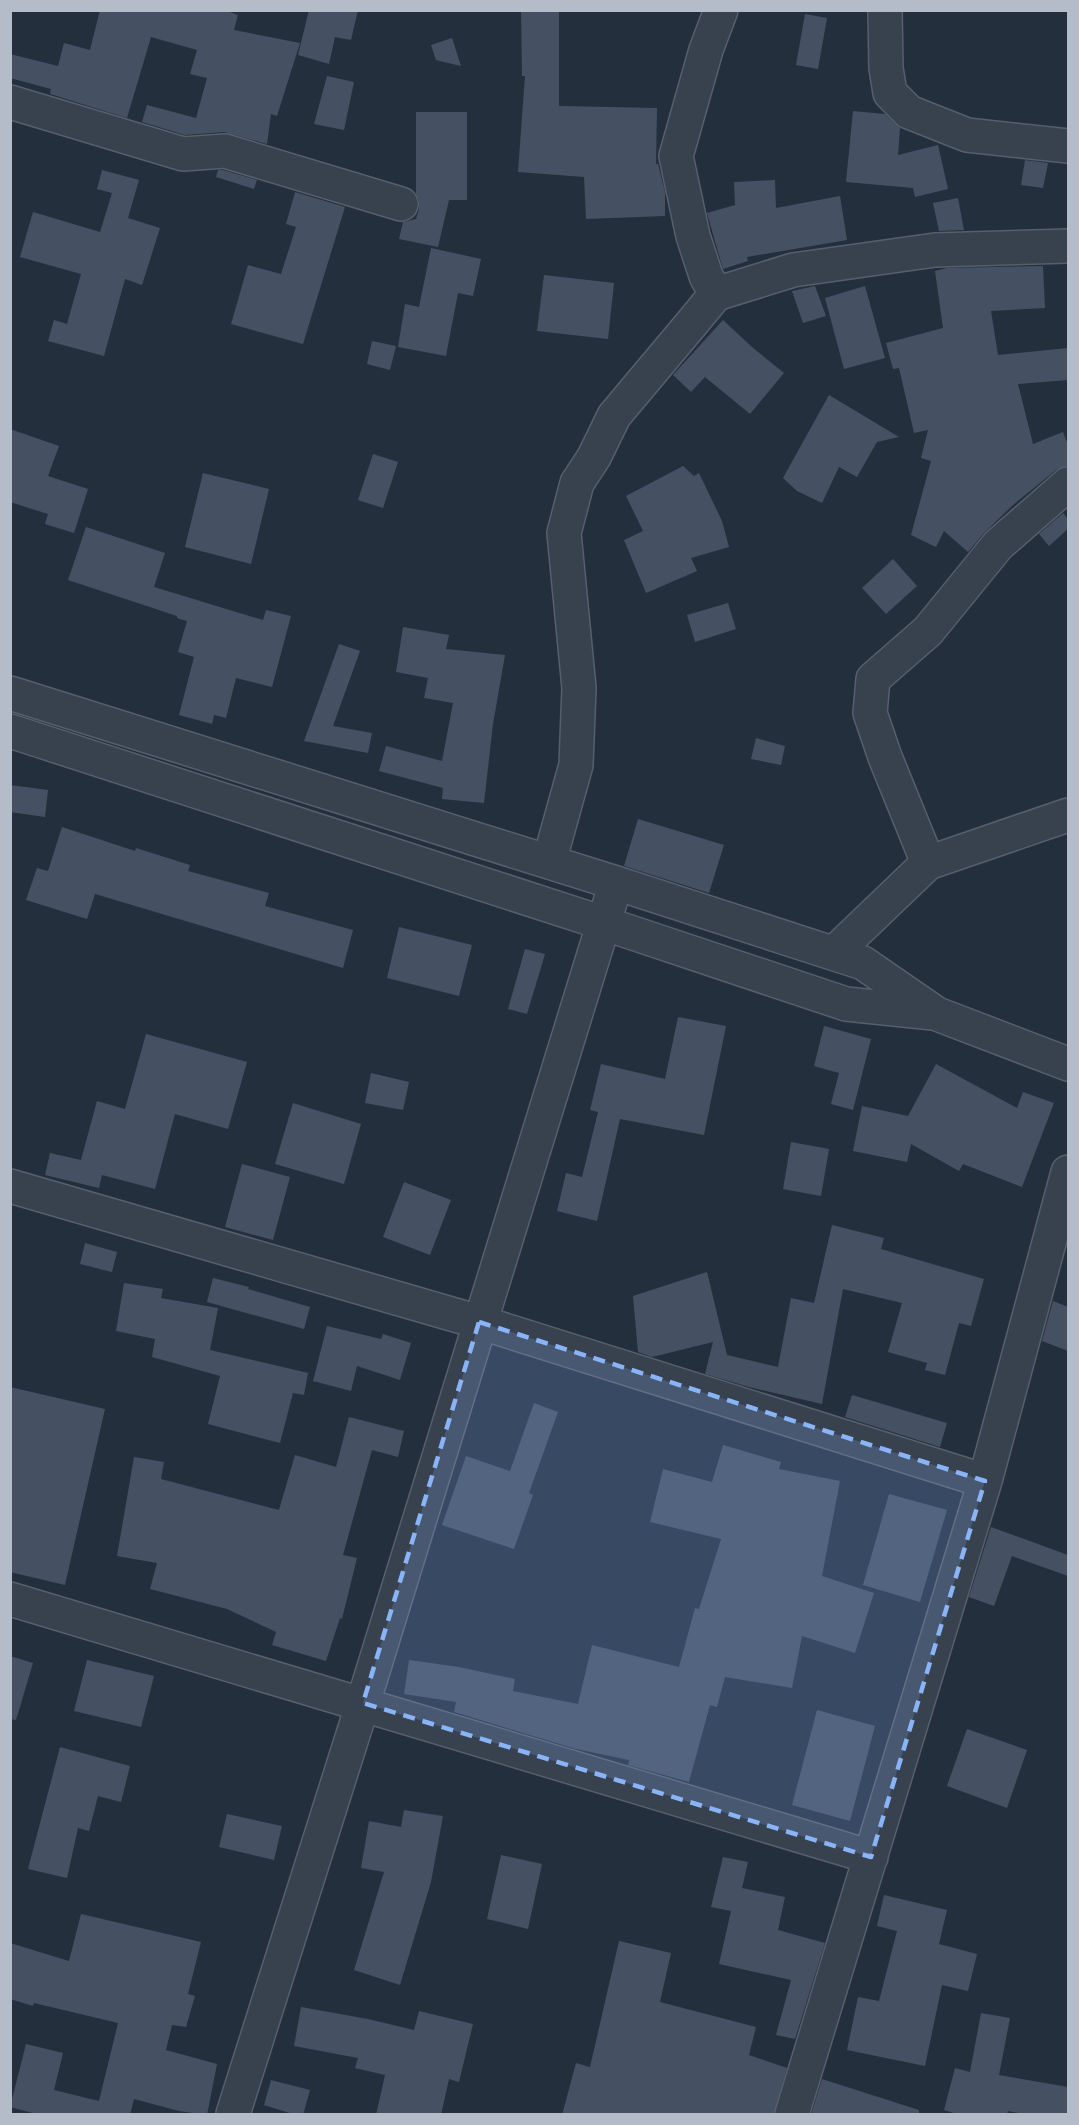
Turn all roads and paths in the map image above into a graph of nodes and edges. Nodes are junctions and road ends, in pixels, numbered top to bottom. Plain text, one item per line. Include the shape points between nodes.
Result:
1 (721, 10) edge
2 (885, 10) edge
3 (10, 102) edge
4 (1068, 146) edge
5 (400, 204) dead end
6 (1068, 246) edge
7 (716, 294) junction
8 (1068, 484) edge
9 (10, 693) edge
10 (10, 730) edge
11 (1068, 815) edge
12 (549, 862) junction
13 (928, 863) junction
14 (616, 883) junction
15 (603, 923) junction
16 (834, 953) junction
17 (938, 1014) junction
18 (1068, 1064) edge
19 (1068, 1172) edge
20 (10, 1185) edge
21 (479, 1322) junction
22 (985, 1481) junction
23 (10, 1599) edge
24 (363, 1703) junction
25 (871, 1857) junction
26 (233, 2115) edge
27 (792, 2115) edge

1 - 7 street via 676,156 693,236
2 - 4 street via 890,93 909,112 967,135
3 - 5 street via 183,154 225,151
6 - 7 street via 935,250 793,270
7 - 12 street via 614,416 577,483 564,533 579,688 576,765
8 - 13 street via 998,545 928,631 873,679 870,713
9 - 12 street
10 - 15 street
11 - 13 street
12 - 14 street
13 - 16 street
14 - 15 street
14 - 16 street
15 - 17 street via 846,1004
15 - 21 street
16 - 17 street via 863,963
17 - 18 street
19 - 22 street
20 - 21 street
21 - 22 street
21 - 24 street
22 - 25 street
23 - 24 street
24 - 25 street
24 - 26 street
25 - 27 street

